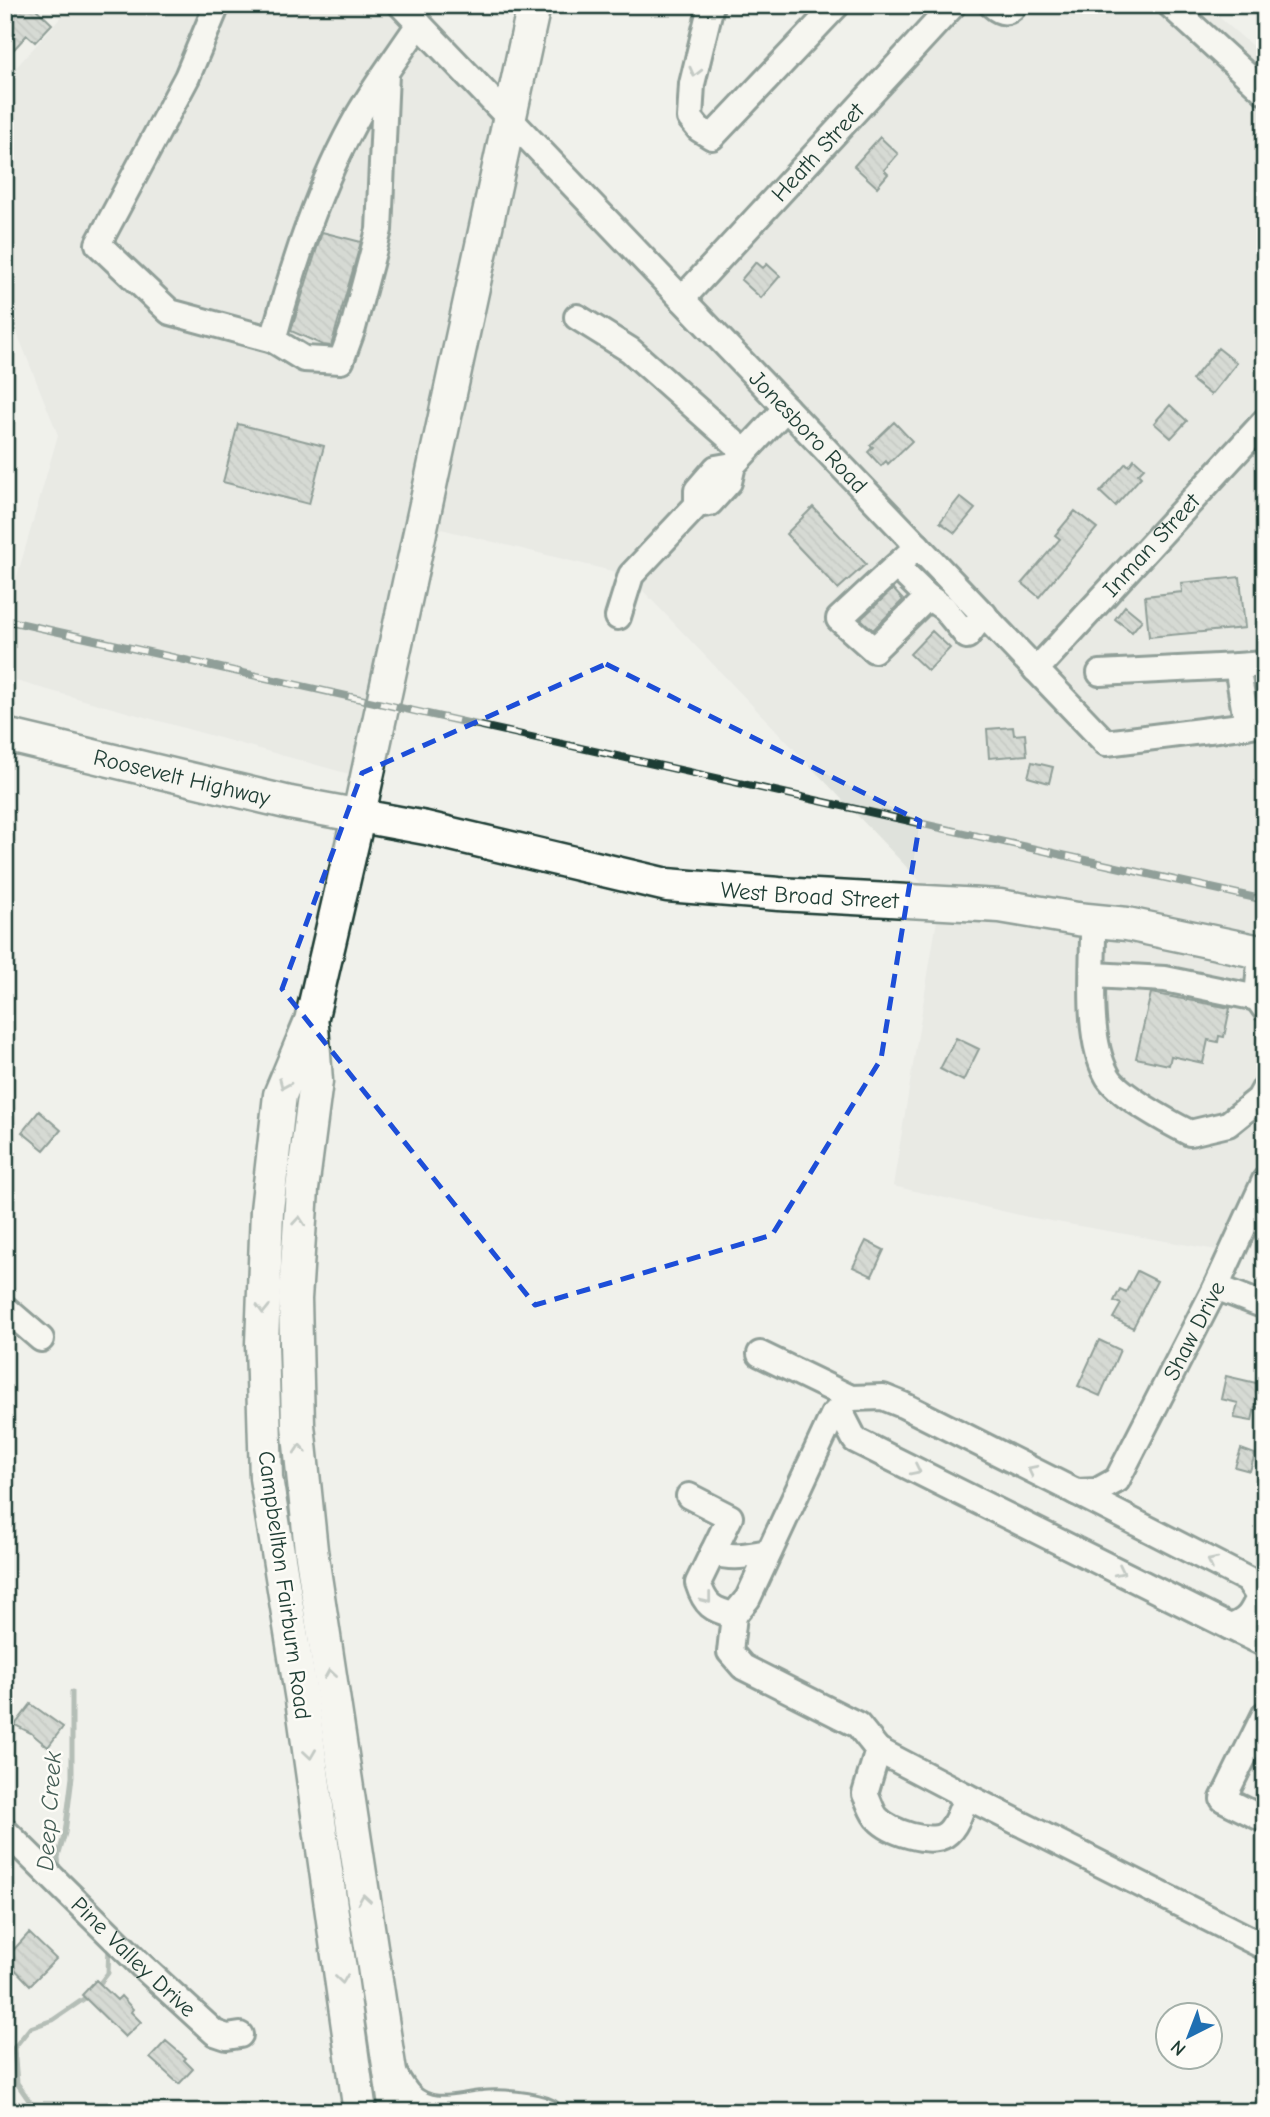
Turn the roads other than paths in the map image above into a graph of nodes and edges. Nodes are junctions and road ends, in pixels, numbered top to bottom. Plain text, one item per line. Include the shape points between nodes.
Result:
1 (217, 5) edge
2 (401, 5) edge
3 (534, 5) edge
4 (712, 5) edge
5 (837, 5) edge
6 (953, 5) edge
7 (992, 5) edge
8 (1015, 5) edge
9 (1170, 5) edge
10 (419, 24) junction
11 (386, 74) junction
12 (1265, 92) edge
13 (510, 119) junction
14 (682, 299) junction
15 (577, 317) dead end
16 (273, 340) junction
17 (786, 408) junction
18 (1265, 421) edge
19 (739, 458) junction
20 (918, 546) junction
21 (896, 566) junction
22 (928, 597) junction
23 (984, 614) junction
24 (618, 617) dead end
25 (1265, 664) edge
26 (1237, 666) junction
27 (1036, 670) junction
28 (1100, 673) dead end
29 (1256, 725) edge
30 (5, 735) edge
31 (359, 814) junction
32 (1093, 921) junction
33 (1263, 952) edge
34 (1094, 975) junction
35 (1261, 1003) edge
36 (312, 1021) junction
37 (1265, 1088) edge
38 (1265, 1180) edge
39 (1216, 1287) junction
40 (1265, 1306) edge
41 (5, 1308) edge
42 (41, 1339) dead end
43 (760, 1354) dead end
44 (845, 1403) junction
45 (855, 1440) junction
46 (816, 1453) junction
47 (1117, 1480) junction
48 (1076, 1492) junction
49 (689, 1496) dead end
50 (1138, 1524) junction
51 (713, 1552) junction
52 (769, 1552) junction
53 (734, 1615) junction
54 (1230, 1627) junction
55 (1265, 1644) edge
56 (1265, 1714) edge
57 (877, 1750) junction
58 (966, 1796) junction
59 (1265, 1820) edge
60 (5, 1831) edge
61 (1265, 1948) edge
62 (240, 2035) dead end
63 (389, 2067) junction
64 (443, 2111) edge
65 (360, 2112) edge
66 (396, 2112) edge
67 (548, 2112) edge

1 - 16 street via 187,77 98,244 170,312
2 - 10 street, Jonesboro Road
3 - 13 main road, Campbellton Fairburn Road
4 -> 5 street via 692,83 690,118 712,137
6 - 14 street, Heath Street
7 - 8 street via 1007,12
9 - 12 street
10 - 11 street
10 - 13 street, Jonesboro Road
11 - 16 street via 359,115 327,182 298,253
11 - 16 street via 379,230 341,361 304,359
13 - 14 street, Jonesboro Road
13 - 31 main road, Campbellton Fairburn Road
14 - 17 street, Jonesboro Road
15 - 19 street via 630,350
17 - 19 street
17 - 20 street, Jonesboro Road
18 - 27 street, Inman Street
19 - 24 street via 716,468 697,490 697,505 631,575
20 - 21 street
20 - 23 street, Jonesboro Road
21 - 22 street
21 - 22 street via 839,619 874,650
22 - 23 street via 944,608 967,636
23 - 27 street, Jonesboro Road
25 - 26 street
26 - 28 street
26 - 29 street
27 - 29 street, Jonesboro Road via 1106,743
30 - 31 main road, Roosevelt Highway via 290,803
31 - 32 main road, West Broad Street via 667,885 1000,906
31 - 36 main road, Campbellton Fairburn Road
32 - 33 main road, West Broad Street
32 - 34 street
33 - 35 street
34 - 35 street via 1165,979
34 - 37 street via 1093,1033 1107,1077 1160,1118 1190,1133 1228,1124 1259,1099
63 -> 36 main road, Campbellton Fairburn Road via 311,1550 298,1425 295,1299 302,1189 316,1081
36 -> 65 main road, Campbellton Fairburn Road via 279,1095 263,1277 262,1411 266,1478
38 - 39 street, Shaw Drive
39 - 40 street
39 - 47 street, Shaw Drive
41 - 42 street
43 - 44 street
44 - 45 street
44 - 46 street via 833,1415
48 -> 44 street via 904,1405 883,1397
45 - 46 street
45 -> 54 street
46 - 52 street
47 - 48 street via 1097,1491
47 - 50 street via 1125,1509
48 - 50 street
49 - 51 street via 730,1517
54 -> 50 street via 1252,1615 1259,1597 1248,1580
51 - 52 street via 742,1558
51 -> 53 street via 702,1571 700,1591 718,1611
52 - 53 street via 748,1598
53 - 57 street via 730,1651 743,1667 858,1726
54 - 55 street
56 - 59 street via 1223,1800
57 - 58 street
57 - 58 street via 865,1794 877,1819 902,1832 929,1840 946,1835
58 - 61 street
60 - 62 street, Pine Valley Drive via 215,2034
63 - 64 street via 411,2098
63 - 66 main road, Campbellton Fairburn Road
64 - 67 street via 486,2103

